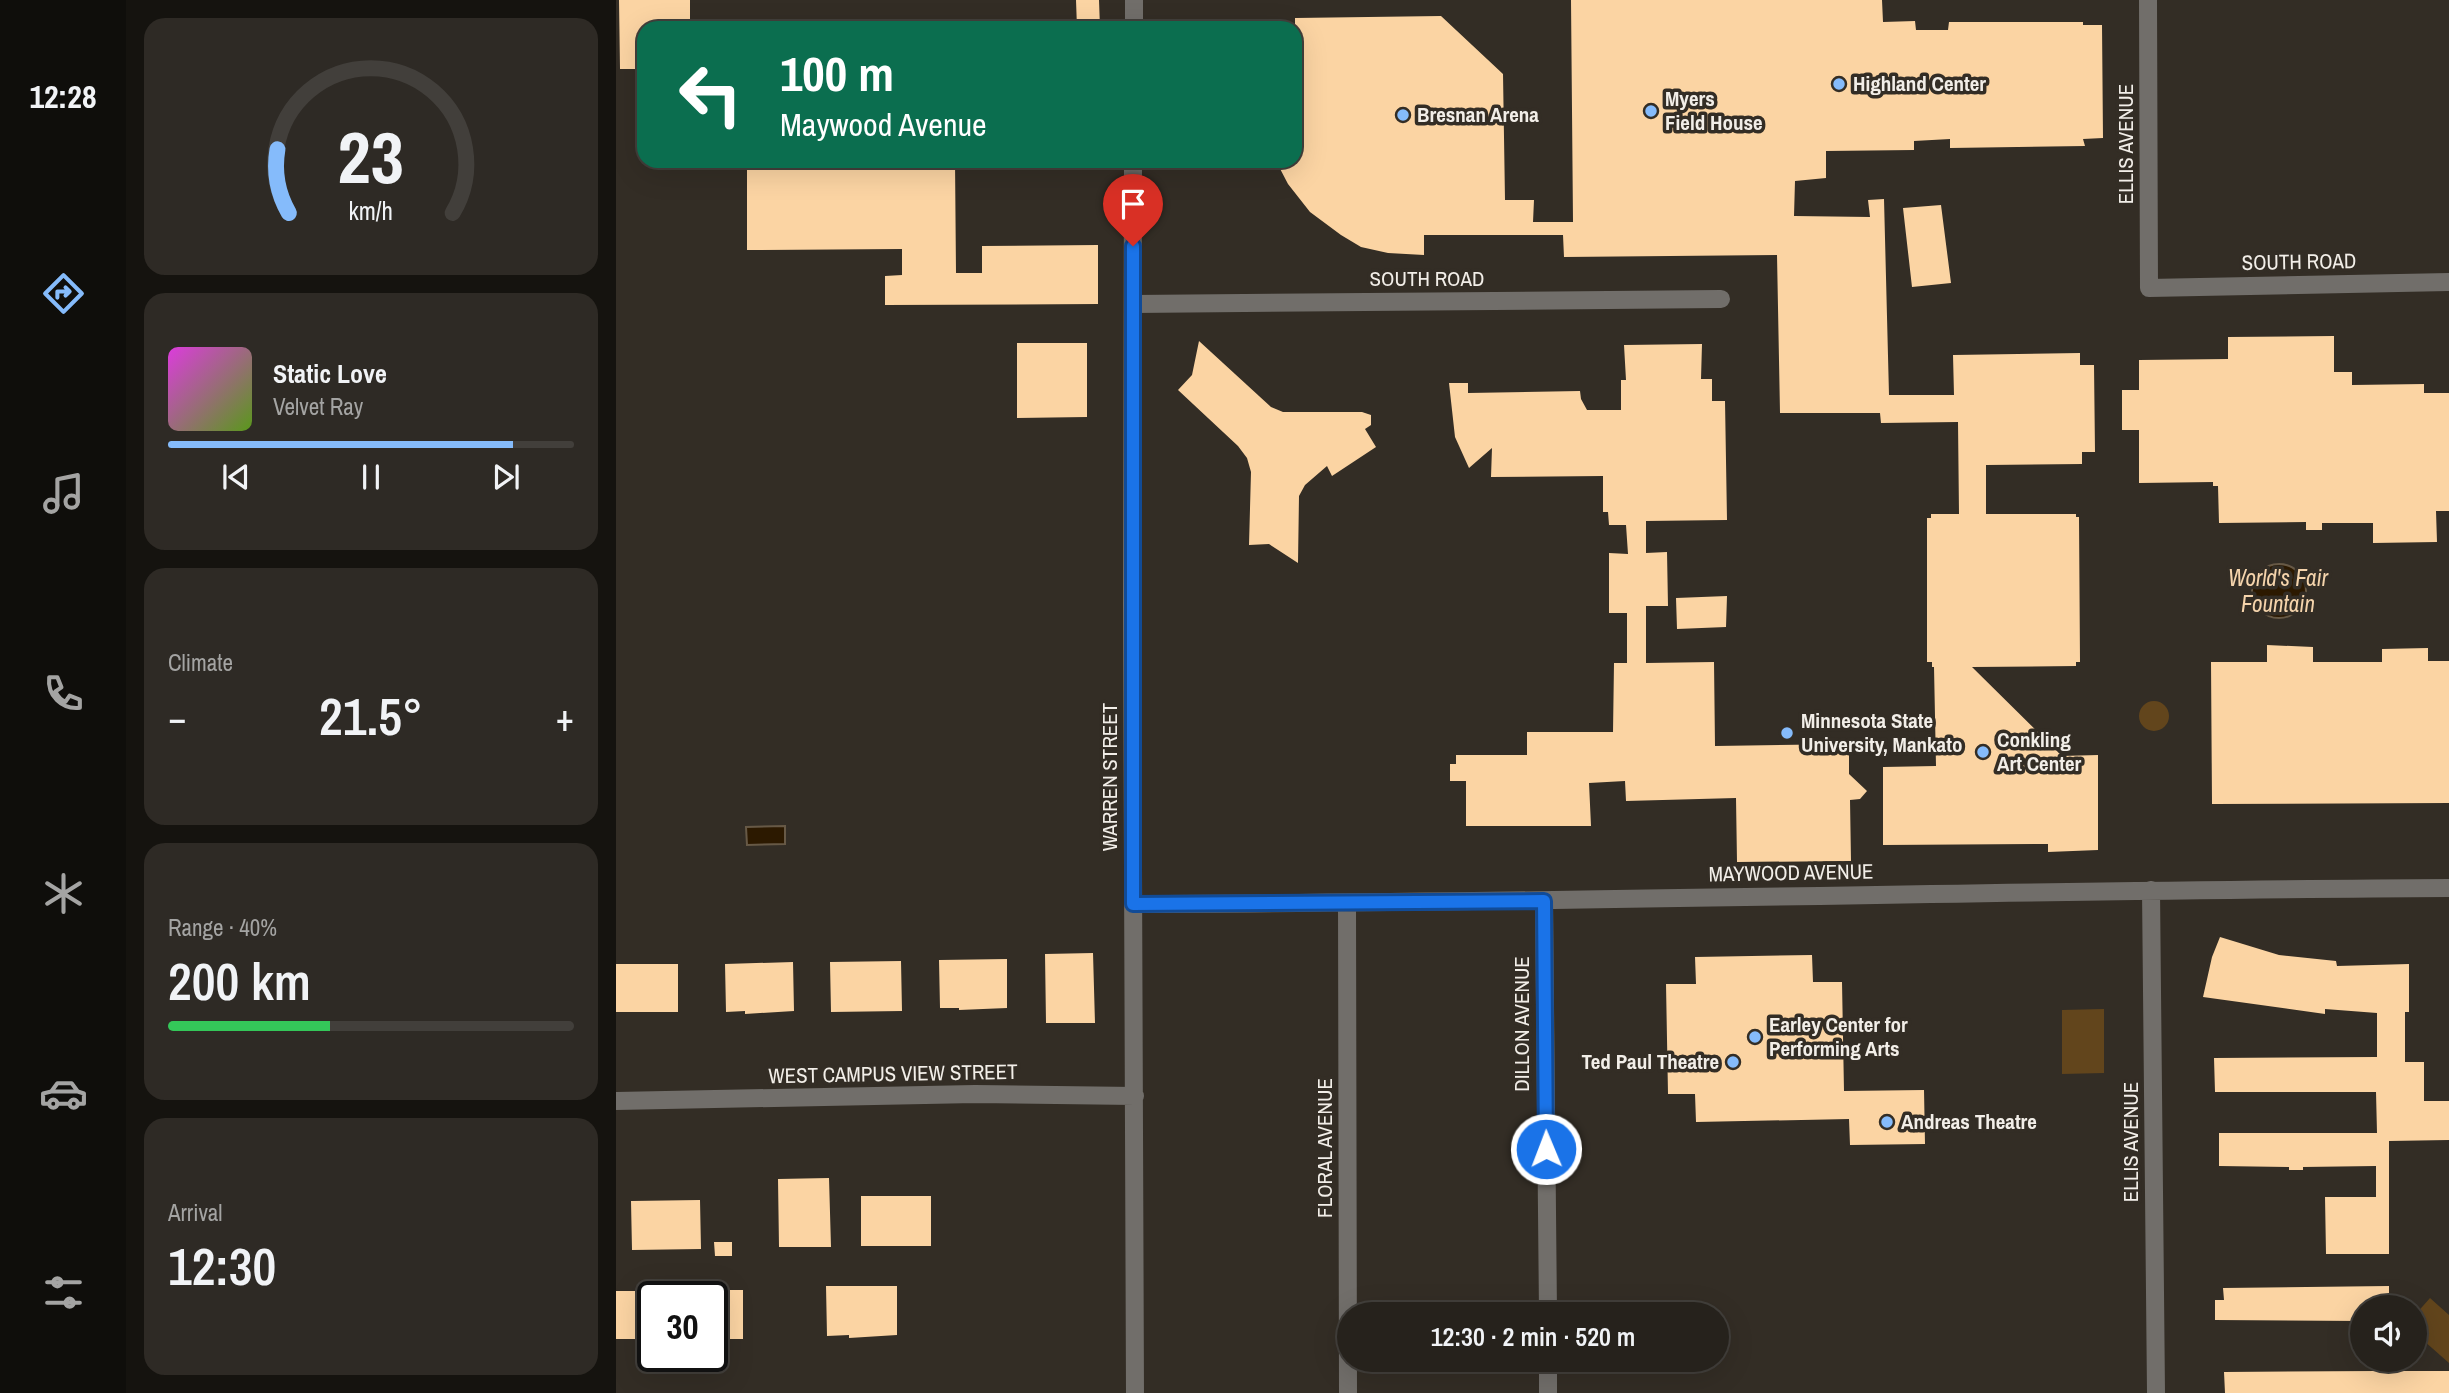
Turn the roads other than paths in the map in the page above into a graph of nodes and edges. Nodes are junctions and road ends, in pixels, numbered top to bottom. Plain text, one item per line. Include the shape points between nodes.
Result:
1 (1134, 0) edge
2 (2148, 0) edge
3 (1134, 21) edge
4 (1133, 168) edge
5 (2449, 282) edge
6 (2149, 288) joint
7 (1721, 299) dead end
8 (1133, 304) junction
9 (2449, 888) edge
10 (2151, 890) junction
11 (1544, 901) junction
12 (1348, 903) junction
13 (1133, 904) junction
14 (1135, 1096) junction
15 (616, 1101) edge
16 (1548, 1302) edge
17 (1548, 1372) edge
18 (1135, 1393) edge
19 (1348, 1393) edge
20 (1548, 1393) edge
21 (2155, 1393) edge

1 - 3 street
2 - 6 street, ELLIS AVENUE
4 - 8 street, WARREN STREET
5 - 6 street, SOUTH ROAD
7 - 8 street, SOUTH ROAD
8 - 13 street, WARREN STREET
9 - 10 street, MAYWOOD AVENUE
10 - 11 street, MAYWOOD AVENUE
10 - 21 street, ELLIS AVENUE
11 - 12 street, MAYWOOD AVENUE
11 - 16 street, DILLON AVENUE
12 - 13 street, MAYWOOD AVENUE
12 - 19 street, FLORAL AVENUE
13 - 14 street, WARREN STREET
14 - 15 street, WEST CAMPUS VIEW STREET via 975,1094
14 - 18 street, WARREN STREET
17 - 20 street

